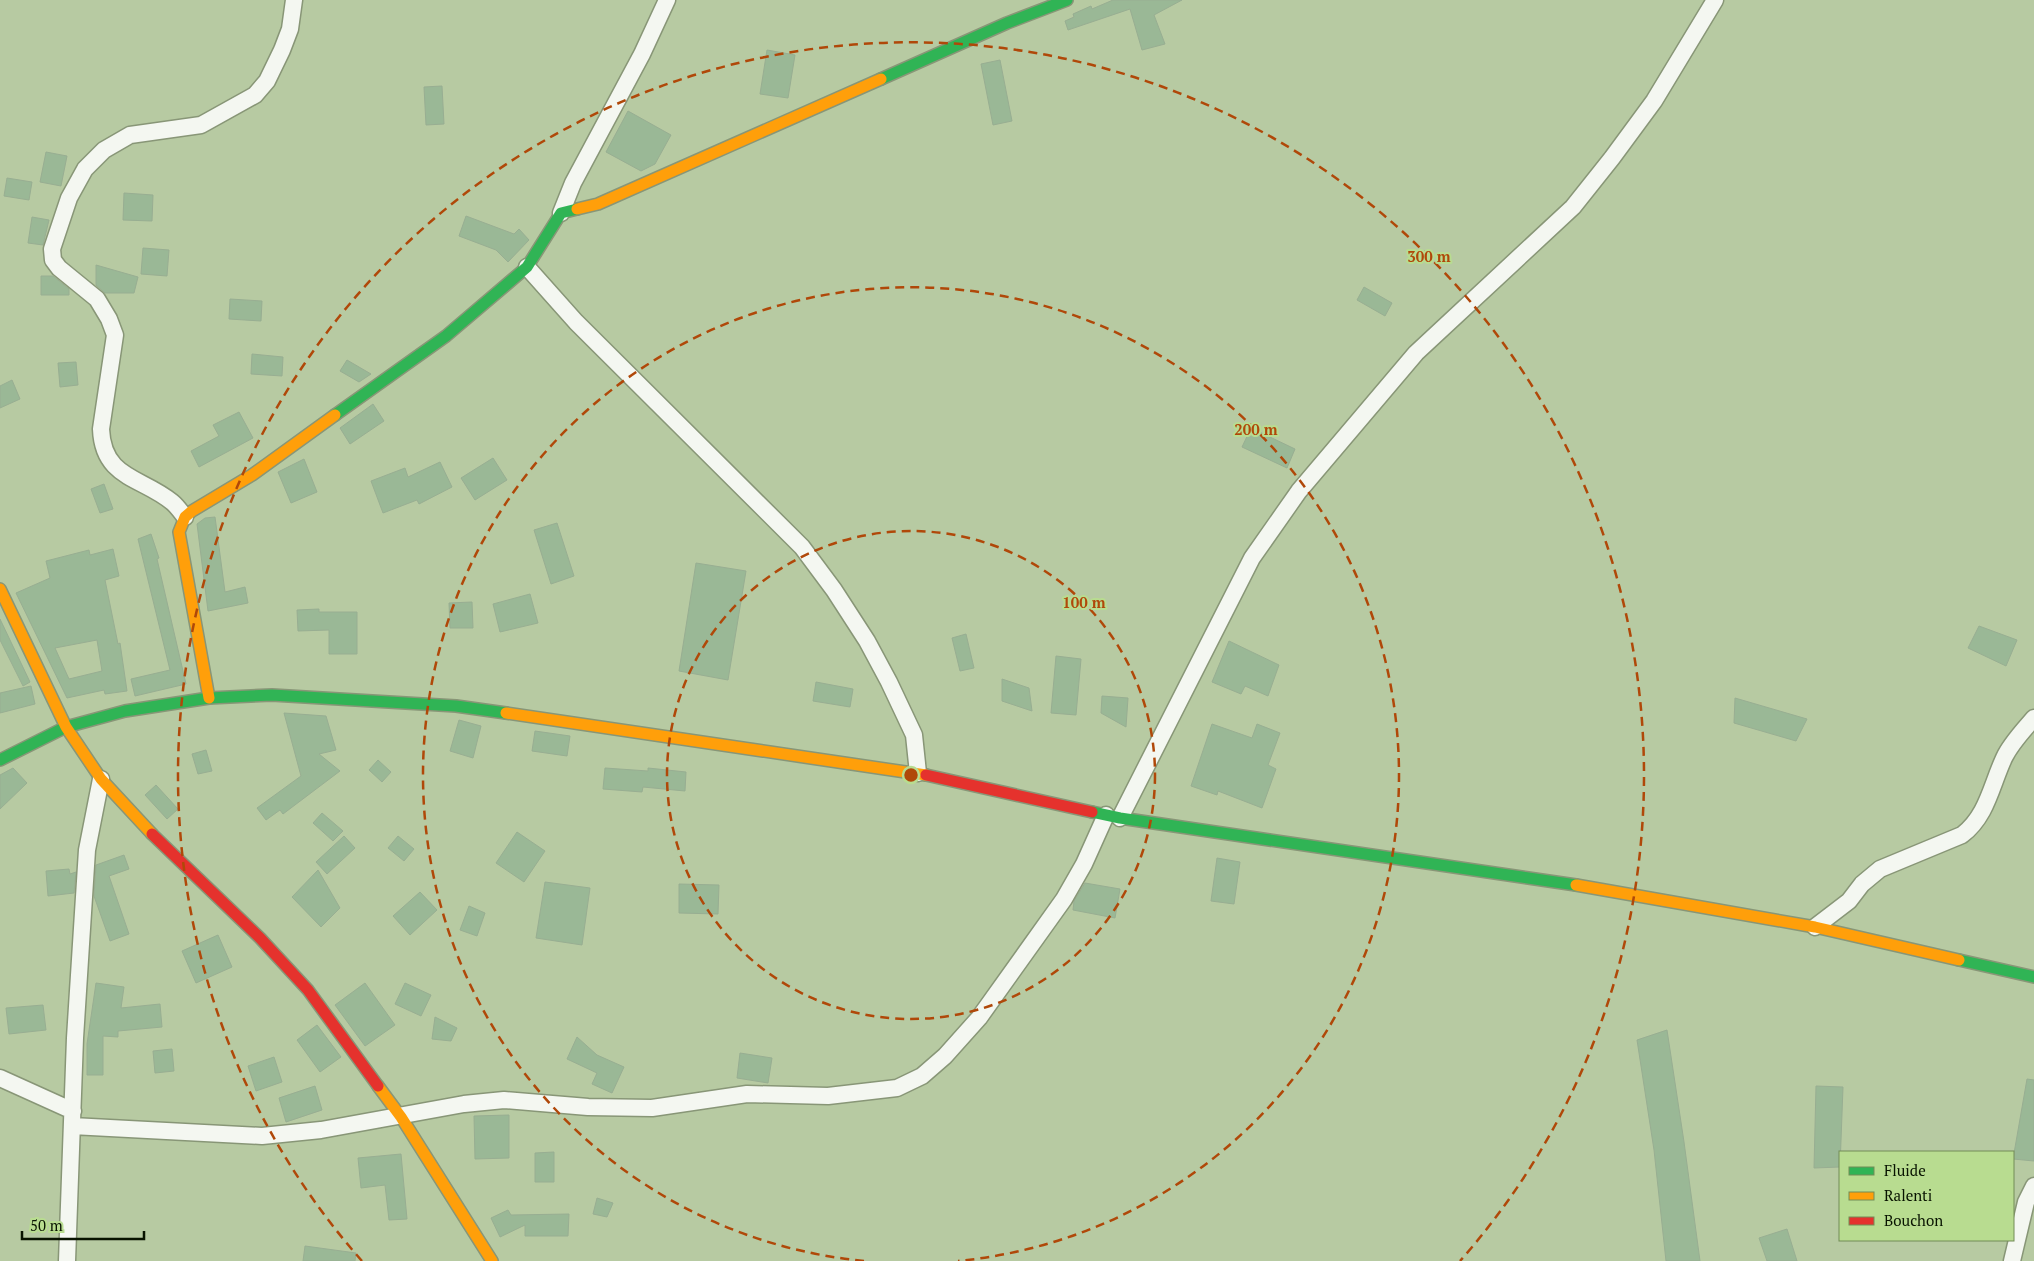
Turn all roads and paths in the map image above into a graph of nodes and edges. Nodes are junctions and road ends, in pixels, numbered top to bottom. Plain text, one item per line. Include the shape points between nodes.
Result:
1 (294, 0) edge
2 (667, 0) edge
3 (1067, 0) edge
4 (1715, 0) edge
5 (561, 213) junction
6 (527, 267) junction
7 (185, 516) junction
8 (0, 589) edge
9 (209, 698) junction
10 (2034, 718) edge
11 (66, 727) junction
12 (0, 760) edge
13 (918, 773) junction
14 (101, 779) junction
15 (1113, 817) junction
16 (1815, 928) junction
17 (2034, 976) edge
18 (0, 1078) edge
19 (401, 1117) junction
20 (72, 1118) junction
21 (2034, 1186) edge
22 (67, 1261) edge
23 (492, 1261) edge
24 (2012, 1261) edge

1 - 7 street via 290,29 282,50 267,82 255,95 202,125 130,135 104,150 85,169 73,190 52,249 53,260 59,268 97,299 115,335 100,429 101,444 107,457 133,481 173,502
2 - 5 street via 573,183
3 - 5 street via 1007,23 598,204
4 - 15 street via 1654,101 1573,207 1416,353 1299,491 1252,558
5 - 6 street
6 - 7 street via 446,336 352,405 252,475 206,500
6 - 13 street via 576,322 802,546 839,597 889,682 914,735
7 - 9 street via 179,532
8 - 11 street
9 - 11 street via 125,711
9 - 13 street via 272,695 456,706
10 - 16 street via 2008,752 1981,817 1970,829 1880,870
11 - 12 street
11 - 14 street
13 - 15 street
14 - 19 street via 308,990
14 - 20 street via 88,850
15 - 16 street via 1601,889
15 - 19 street via 1064,899 979,1018 922,1076 897,1088 828,1096 747,1094 652,1108 504,1100 464,1104
16 - 17 street
18 - 20 street
19 - 20 street via 262,1136
19 - 23 street
20 - 22 street
21 - 24 street via 2026,1202

